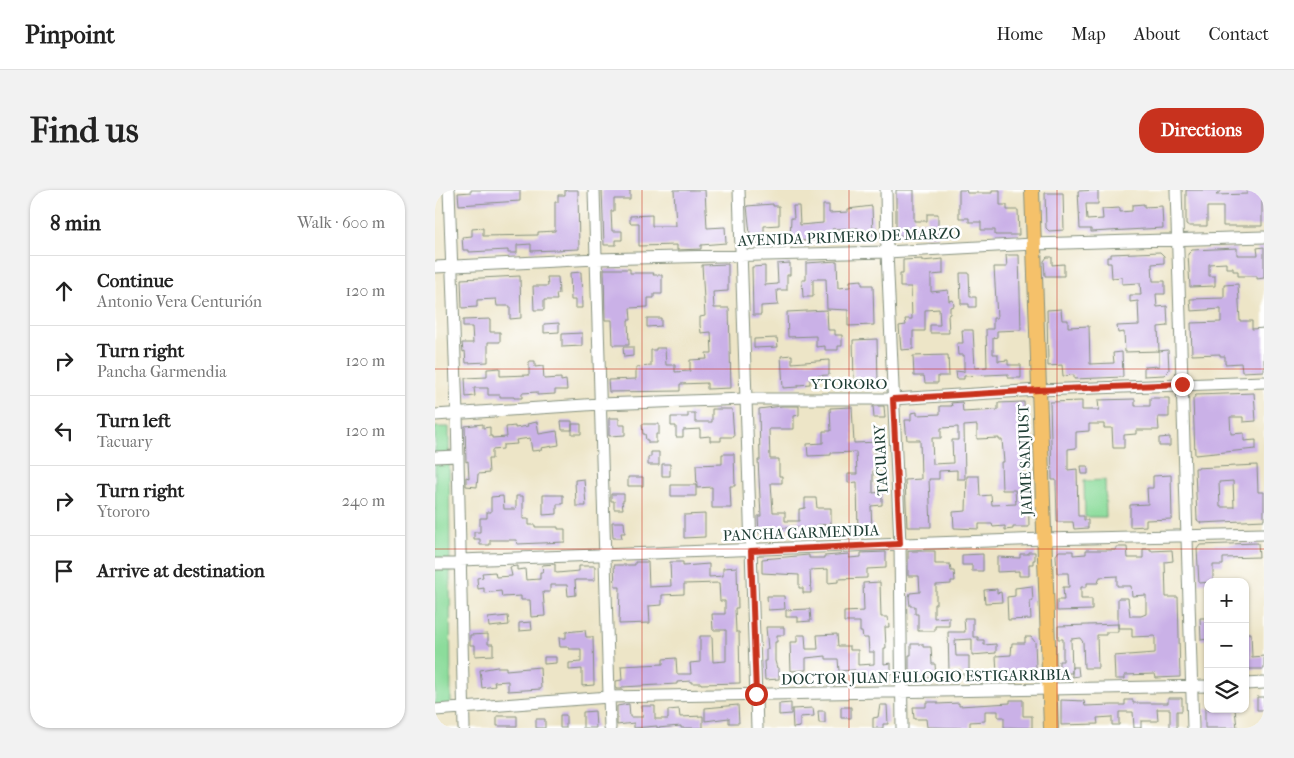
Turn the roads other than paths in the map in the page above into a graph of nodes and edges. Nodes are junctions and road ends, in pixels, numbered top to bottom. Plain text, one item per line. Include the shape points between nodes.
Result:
1 (449, 190) edge
2 (594, 190) edge
3 (739, 190) edge
4 (886, 190) edge
5 (1032, 190) edge
6 (1176, 190) edge
7 (1264, 237) edge
8 (1177, 239) junction
9 (1034, 244) junction
10 (887, 252) junction
11 (741, 256) junction
12 (596, 260) junction
13 (451, 266) junction
14 (435, 267) edge
15 (1264, 382) edge
16 (1182, 384) junction
17 (1039, 390) junction
18 (747, 399) junction
19 (893, 399) junction
20 (601, 404) junction
21 (457, 414) junction
22 (435, 415) edge
23 (457, 456) junction
24 (435, 457) edge
25 (1264, 534) edge
26 (1187, 535) junction
27 (1044, 539) junction
28 (900, 544) junction
29 (751, 551) junction
30 (605, 554) junction
31 (460, 562) junction
32 (435, 564) edge
33 (1264, 683) edge
34 (1249, 684) edge
35 (1204, 686) edge
36 (1192, 687) junction
37 (1049, 690) junction
38 (901, 692) junction
39 (756, 694) junction
40 (609, 698) junction
41 (464, 707) junction
42 (435, 710) edge
43 (464, 728) edge
44 (610, 728) edge
45 (757, 728) edge
46 (903, 728) edge
47 (1051, 728) edge
48 (1193, 728) edge

1 - 13 street
2 - 12 street
3 - 11 street
4 - 10 street, TACUARY
5 - 9 main road, JAIME SANJUST
6 - 8 street
7 - 8 street, AVENIDA PRIMERO DE MARZO
8 - 9 street, AVENIDA PRIMERO DE MARZO
8 - 16 street
9 - 10 street, AVENIDA PRIMERO DE MARZO
9 - 17 main road, JAIME SANJUST
10 - 11 street, AVENIDA PRIMERO DE MARZO
10 - 19 street, TACUARY
11 - 12 street, AVENIDA PRIMERO DE MARZO
11 - 18 street
12 - 13 street, AVENIDA PRIMERO DE MARZO
12 - 20 street
13 - 14 street, AVENIDA PRIMERO DE MARZO
13 - 21 street
15 - 16 street, YTORORO
16 - 17 street, YTORORO
16 - 26 street
17 - 19 street, YTORORO
17 - 27 main road, JAIME SANJUST
18 - 19 street, YTORORO
18 - 20 street, YTORORO
18 - 29 street
19 - 28 street, TACUARY
20 - 21 street, YTORORO
20 - 30 street
21 - 22 street, YTORORO
21 - 23 street
23 - 24 street
23 - 31 street
25 - 26 street, PANCHA GARMENDIA
26 - 27 street, PANCHA GARMENDIA
26 - 36 street
27 - 28 street, PANCHA GARMENDIA
27 - 37 main road, JAIME SANJUST
28 - 29 street, PANCHA GARMENDIA
28 - 38 street, TACUARY
29 - 30 street, PANCHA GARMENDIA
29 - 39 street
30 - 31 street, PANCHA GARMENDIA
30 - 40 street
31 - 32 street, PANCHA GARMENDIA
31 - 41 street
33 - 34 street
35 - 36 street, DOCTOR JUAN EULOGIO ESTIGARRIBIA
36 - 37 street, DOCTOR JUAN EULOGIO ESTIGARRIBIA
36 - 48 street
37 - 38 street, DOCTOR JUAN EULOGIO ESTIGARRIBIA
37 - 47 main road, JAIME SANJUST
38 - 39 street, DOCTOR JUAN EULOGIO ESTIGARRIBIA
38 - 46 street, TACUARY
39 - 40 street, DOCTOR JUAN EULOGIO ESTIGARRIBIA
39 - 45 street
40 - 41 street, DOCTOR JUAN EULOGIO ESTIGARRIBIA
40 - 44 street
41 - 42 street, DOCTOR JUAN EULOGIO ESTIGARRIBIA
41 - 43 street

